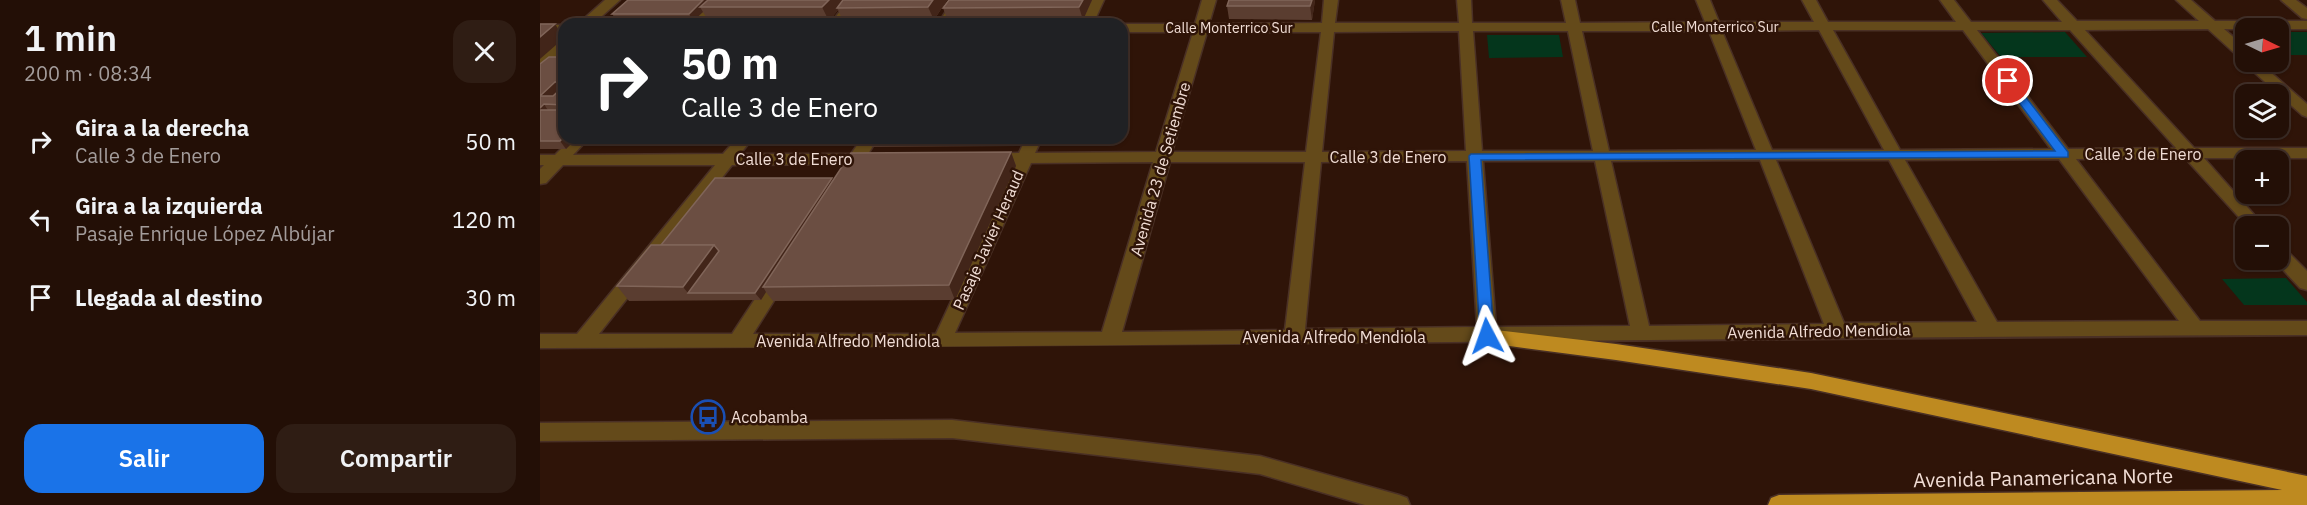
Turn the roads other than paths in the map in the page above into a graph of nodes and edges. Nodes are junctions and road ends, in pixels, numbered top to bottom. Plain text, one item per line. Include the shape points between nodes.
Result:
1 (613, 0) edge
2 (720, 0) edge
3 (856, 0) edge
4 (960, 0) edge
5 (1097, 0) edge
6 (1209, 0) edge
7 (1331, 0) edge
8 (1464, 0) edge
9 (1568, 0) edge
10 (1703, 0) edge
11 (1809, 0) edge
12 (1947, 0) edge
13 (2050, 0) edge
14 (2183, 0) edge
15 (2288, 0) edge
16 (2307, 15) edge
17 (592, 18) edge
18 (702, 18) edge
19 (842, 18) edge
20 (949, 18) edge
21 (1089, 18) edge
22 (2211, 25) junction
23 (2307, 25) edge
24 (1824, 26) junction
25 (1967, 26) junction
26 (2073, 26) junction
27 (1466, 27) junction
28 (1574, 27) junction
29 (1714, 27) junction
30 (1128, 28) edge
31 (1201, 28) junction
32 (1328, 28) junction
33 (540, 29) edge
34 (558, 29) edge
35 (2235, 46) edge
36 (558, 47) edge
37 (540, 63) edge
38 (2262, 72) edge
39 (2307, 112) edge
40 (576, 144) edge
41 (740, 144) edge
42 (866, 144) edge
43 (1031, 144) edge
44 (2307, 153) edge
45 (2064, 154) junction
46 (2189, 154) junction
47 (1766, 155) junction
48 (1895, 155) junction
49 (1475, 156) junction
50 (1602, 156) junction
51 (1313, 157) junction
52 (969, 158) edge
53 (1025, 158) junction
54 (1163, 158) junction
55 (728, 159) junction
56 (856, 159) junction
57 (890, 159) edge
58 (540, 160) edge
59 (560, 160) junction
60 (844, 178) edge
61 (540, 179) edge
62 (2247, 216) edge
63 (788, 264) edge
64 (2289, 264) edge
65 (2307, 283) edge
66 (2195, 328) junction
67 (2307, 328) edge
68 (1991, 329) junction
69 (1837, 331) junction
70 (1641, 334) junction
71 (1487, 336) junction
72 (1294, 337) junction
73 (1110, 338) junction
74 (540, 341) edge
75 (582, 341) junction
76 (738, 341) junction
77 (942, 341) junction
78 (540, 432) edge
79 (2307, 486) edge
80 (2307, 500) edge
81 (1399, 505) edge
82 (1779, 505) edge

1 - 17 street
2 - 18 street
3 - 19 street
4 - 20 street
5 - 21 street
6 - 31 street, Avenida 23 de Setiembre
7 - 32 street
8 - 27 street
9 - 28 street
10 - 29 street
11 - 24 street
12 - 25 street
13 - 26 street
14 - 22 street
15 - 16 street
22 - 23 street, Calle Monterrico Sur
22 - 26 street, Calle Monterrico Sur
22 - 35 street
24 - 25 street, Calle Monterrico Sur
24 - 29 street, Calle Monterrico Sur
24 - 48 street
25 - 26 street, Calle Monterrico Sur
25 - 45 street
26 - 46 street
27 - 28 street, Calle Monterrico Sur
27 - 32 street, Calle Monterrico Sur
27 - 49 street
28 - 29 street, Calle Monterrico Sur
28 - 50 street
29 - 47 street
30 - 31 street, Calle Monterrico Sur
31 - 32 street, Calle Monterrico Sur
31 - 54 street, Avenida 23 de Setiembre
32 - 51 street
33 - 34 street
36 - 37 street
38 - 39 street
40 - 59 street
41 - 55 street
42 - 56 street
43 - 53 street, Pasaje Javier Heraud
44 - 46 street, Calle 3 de Enero
45 - 46 street, Calle 3 de Enero
45 - 48 street, Calle 3 de Enero
45 - 66 street
46 - 62 street
47 - 48 street, Calle 3 de Enero
47 - 50 street, Calle 3 de Enero
47 - 69 street
48 - 68 street
49 - 50 street, Calle 3 de Enero
49 - 51 street, Calle 3 de Enero
49 - 71 street
50 - 70 street
51 - 54 street, Calle 3 de Enero
51 - 72 street
52 - 53 street, Calle 3 de Enero
53 - 54 street, Calle 3 de Enero
53 - 77 street, Pasaje Javier Heraud
54 - 73 street, Avenida 23 de Setiembre
55 - 56 street, Calle 3 de Enero
55 - 59 street, Calle 3 de Enero
55 - 75 street
56 - 57 street, Calle 3 de Enero
56 - 60 street
58 - 59 street, Calle 3 de Enero
59 - 61 street
63 - 76 street
64 - 65 street
66 - 67 street, Avenida Alfredo Mendiola
66 - 68 street, Avenida Alfredo Mendiola
68 - 69 street, Avenida Alfredo Mendiola
69 - 70 street, Avenida Alfredo Mendiola
70 - 71 street, Avenida Alfredo Mendiola
71 - 72 street, Avenida Alfredo Mendiola
71 - 79 highway via 1811,381
72 - 73 street, Avenida Alfredo Mendiola
73 - 77 street, Avenida Alfredo Mendiola
74 - 75 street, Avenida Alfredo Mendiola
75 - 76 street, Avenida Alfredo Mendiola
76 - 77 street, Avenida Alfredo Mendiola
78 - 81 street via 952,429 1260,465
80 - 82 highway, Avenida Panamericana Norte

